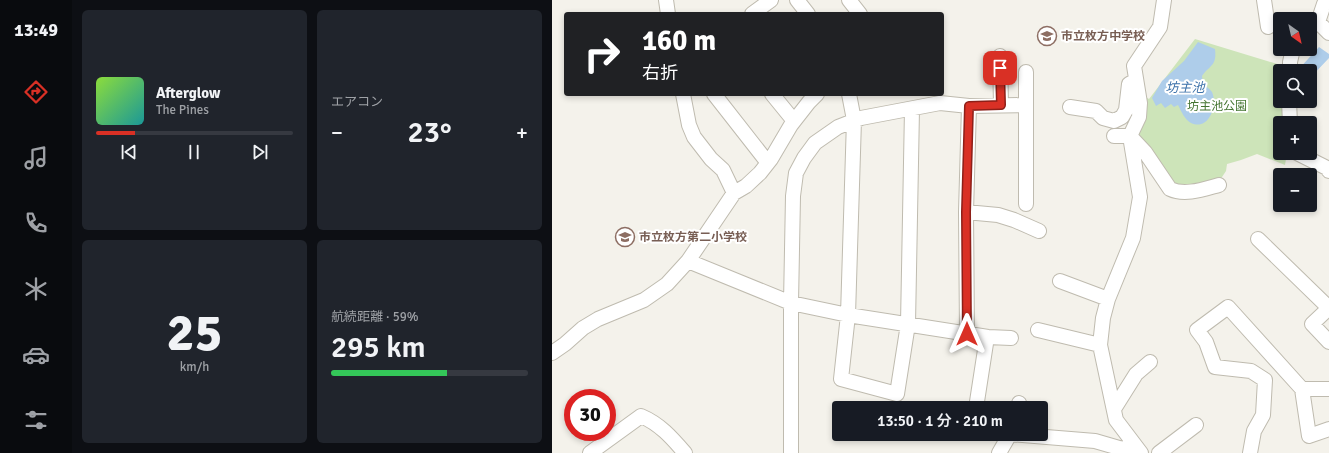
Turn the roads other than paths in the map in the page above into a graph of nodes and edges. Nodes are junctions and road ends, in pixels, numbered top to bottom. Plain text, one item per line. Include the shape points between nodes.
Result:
1 (666, 0) edge
2 (771, 0) edge
3 (797, 0) edge
4 (849, 0) edge
5 (1164, 0) edge
6 (1264, 0) edge
7 (1325, 1) edge
8 (668, 12) edge
9 (755, 12) edge
10 (806, 12) edge
11 (858, 12) edge
12 (1317, 18) edge
13 (1268, 26) dead end
14 (1317, 27) edge
15 (1329, 33) edge
16 (1000, 56) dead end
17 (1026, 72) dead end
18 (1136, 80) junction
19 (683, 96) edge
20 (716, 96) edge
21 (774, 96) edge
22 (815, 96) edge
23 (849, 96) edge
24 (1025, 104) junction
25 (1001, 105) junction
26 (969, 106) junction
27 (1070, 107) dead end
28 (912, 109) junction
29 (854, 120) junction
30 (794, 121) junction
31 (1114, 136) dead end
32 (1130, 136) junction
33 (1311, 160) edge
34 (768, 163) junction
35 (1329, 171) edge
36 (1219, 185) dead end
37 (734, 193) junction
38 (1026, 204) dead end
39 (966, 212) junction
40 (1038, 231) dead end
41 (1258, 239) dead end
42 (688, 260) junction
43 (1060, 281) dead end
44 (1108, 299) junction
45 (791, 303) junction
46 (1329, 308) edge
47 (848, 315) junction
48 (908, 324) junction
49 (1038, 330) dead end
50 (967, 334) junction
51 (987, 336) junction
52 (1011, 338) dead end
53 (1329, 342) edge
54 (1100, 345) junction
55 (552, 353) edge
56 (1150, 362) dead end
57 (1279, 366) junction
58 (1265, 380) junction
59 (1302, 389) junction
60 (1329, 389) edge
61 (977, 401) edge
62 (1114, 409) junction
63 (1196, 425) dead end
64 (1329, 429) edge
65 (1048, 437) edge
66 (1006, 441) edge
67 (1140, 452) edge
68 (590, 453) edge
69 (685, 453) edge
70 (791, 453) edge
71 (999, 453) edge
72 (1159, 453) edge
73 (1250, 453) edge

1 - 8 street
2 - 9 street
3 - 10 street
4 - 11 street
5 - 18 street via 1160,27 1134,66
6 - 13 street
7 - 12 street
14 - 15 street
16 - 25 street
17 - 24 street
18 - 27 street via 1129,84 1126,110 1122,117 1114,121 1103,118 1096,111
18 - 32 street via 1140,103 1139,117
19 - 37 street via 694,137 723,170
20 - 34 street
21 - 30 street
22 - 30 street
23 - 29 street
24 - 25 street
24 - 38 street
25 - 26 street
26 - 28 street via 940,104
26 - 39 street
28 - 29 street
28 - 48 street
29 - 45 street via 838,127 815,143 796,173
29 - 47 street
30 - 34 street
31 - 32 street
32 - 36 street via 1145,152 1170,189 1201,196
32 - 44 street via 1140,197 1133,238
33 - 35 street
34 - 37 street via 746,186
37 - 42 street
39 - 40 street via 998,215
39 - 50 street
41 - 46 street
42 - 45 street
42 - 55 street via 662,288 644,300 583,328
43 - 44 street
44 - 54 street
45 - 47 street
45 - 70 street
46 - 53 street via 1312,324
47 - 48 street
47 - 48 street via 841,379 897,394
48 - 50 street
49 - 54 street
50 - 51 street
51 - 52 street
51 - 61 street
54 - 62 street
56 - 62 street via 1136,374
57 - 58 street
57 - 58 street via 1228,307 1197,330 1206,342 1214,367 1251,372
57 - 59 street
58 - 73 street via 1263,415 1254,431
59 - 60 street
59 - 64 street via 1309,436
62 - 67 street via 1116,420
63 - 72 street
65 - 67 street via 1095,441
66 - 71 street
68 - 69 street via 641,416 664,429

